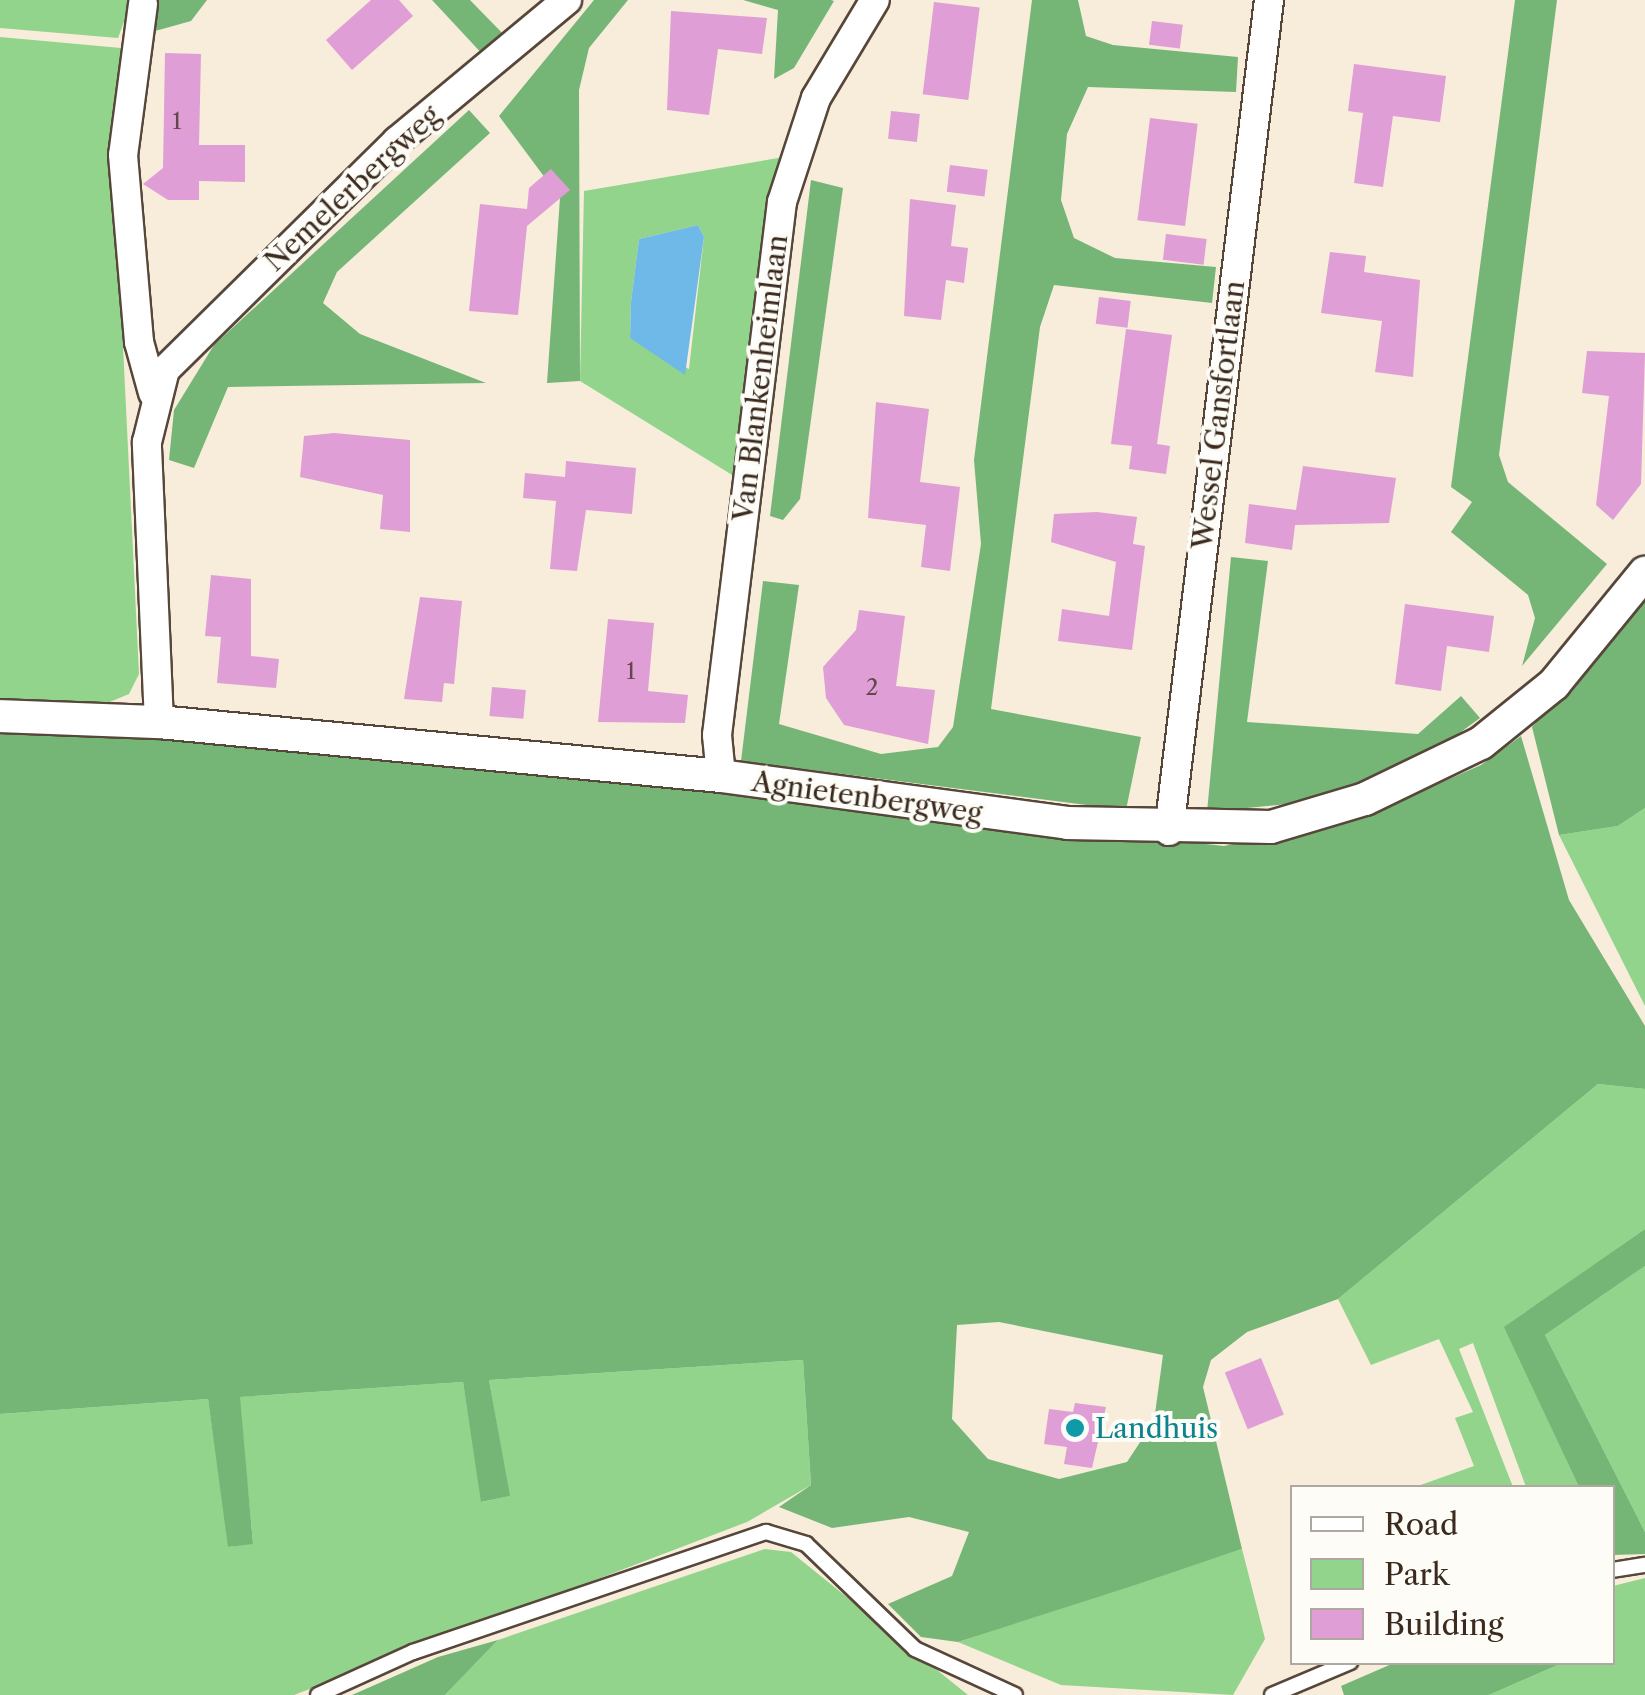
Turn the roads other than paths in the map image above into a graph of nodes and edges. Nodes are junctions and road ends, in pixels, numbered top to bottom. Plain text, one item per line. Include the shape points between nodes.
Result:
1 (568, 0) edge
2 (876, 0) edge
3 (1270, 0) edge
4 (143, 4) dead end
5 (153, 393) junction
6 (1645, 573) edge
7 (0, 716) edge
8 (159, 722) junction
9 (720, 776) junction
10 (1169, 831) junction
11 (1645, 1565) edge
12 (1615, 1570) edge
13 (1343, 1665) edge
14 (318, 1695) edge
15 (1014, 1695) edge
16 (1272, 1695) edge

1 - 5 street, Nemelerbergweg via 397,141 181,350
2 - 9 street, Van Blankenheimlaan via 816,98 782,202 717,736
3 - 10 street, Wessel Gansfortlaan
4 - 5 street, Nemelerbergweg via 124,155 139,342
5 - 8 street, Nemelerbergweg via 147,442
6 - 10 street, Agnietenbergweg via 1554,684 1482,743 1366,799 1271,827
7 - 8 street, Agnietenbergweg
8 - 9 street, Agnietenbergweg
9 - 10 street, Agnietenbergweg
11 - 12 lane
13 - 16 lane
14 - 15 lane via 413,1652 766,1532 806,1544 916,1648

